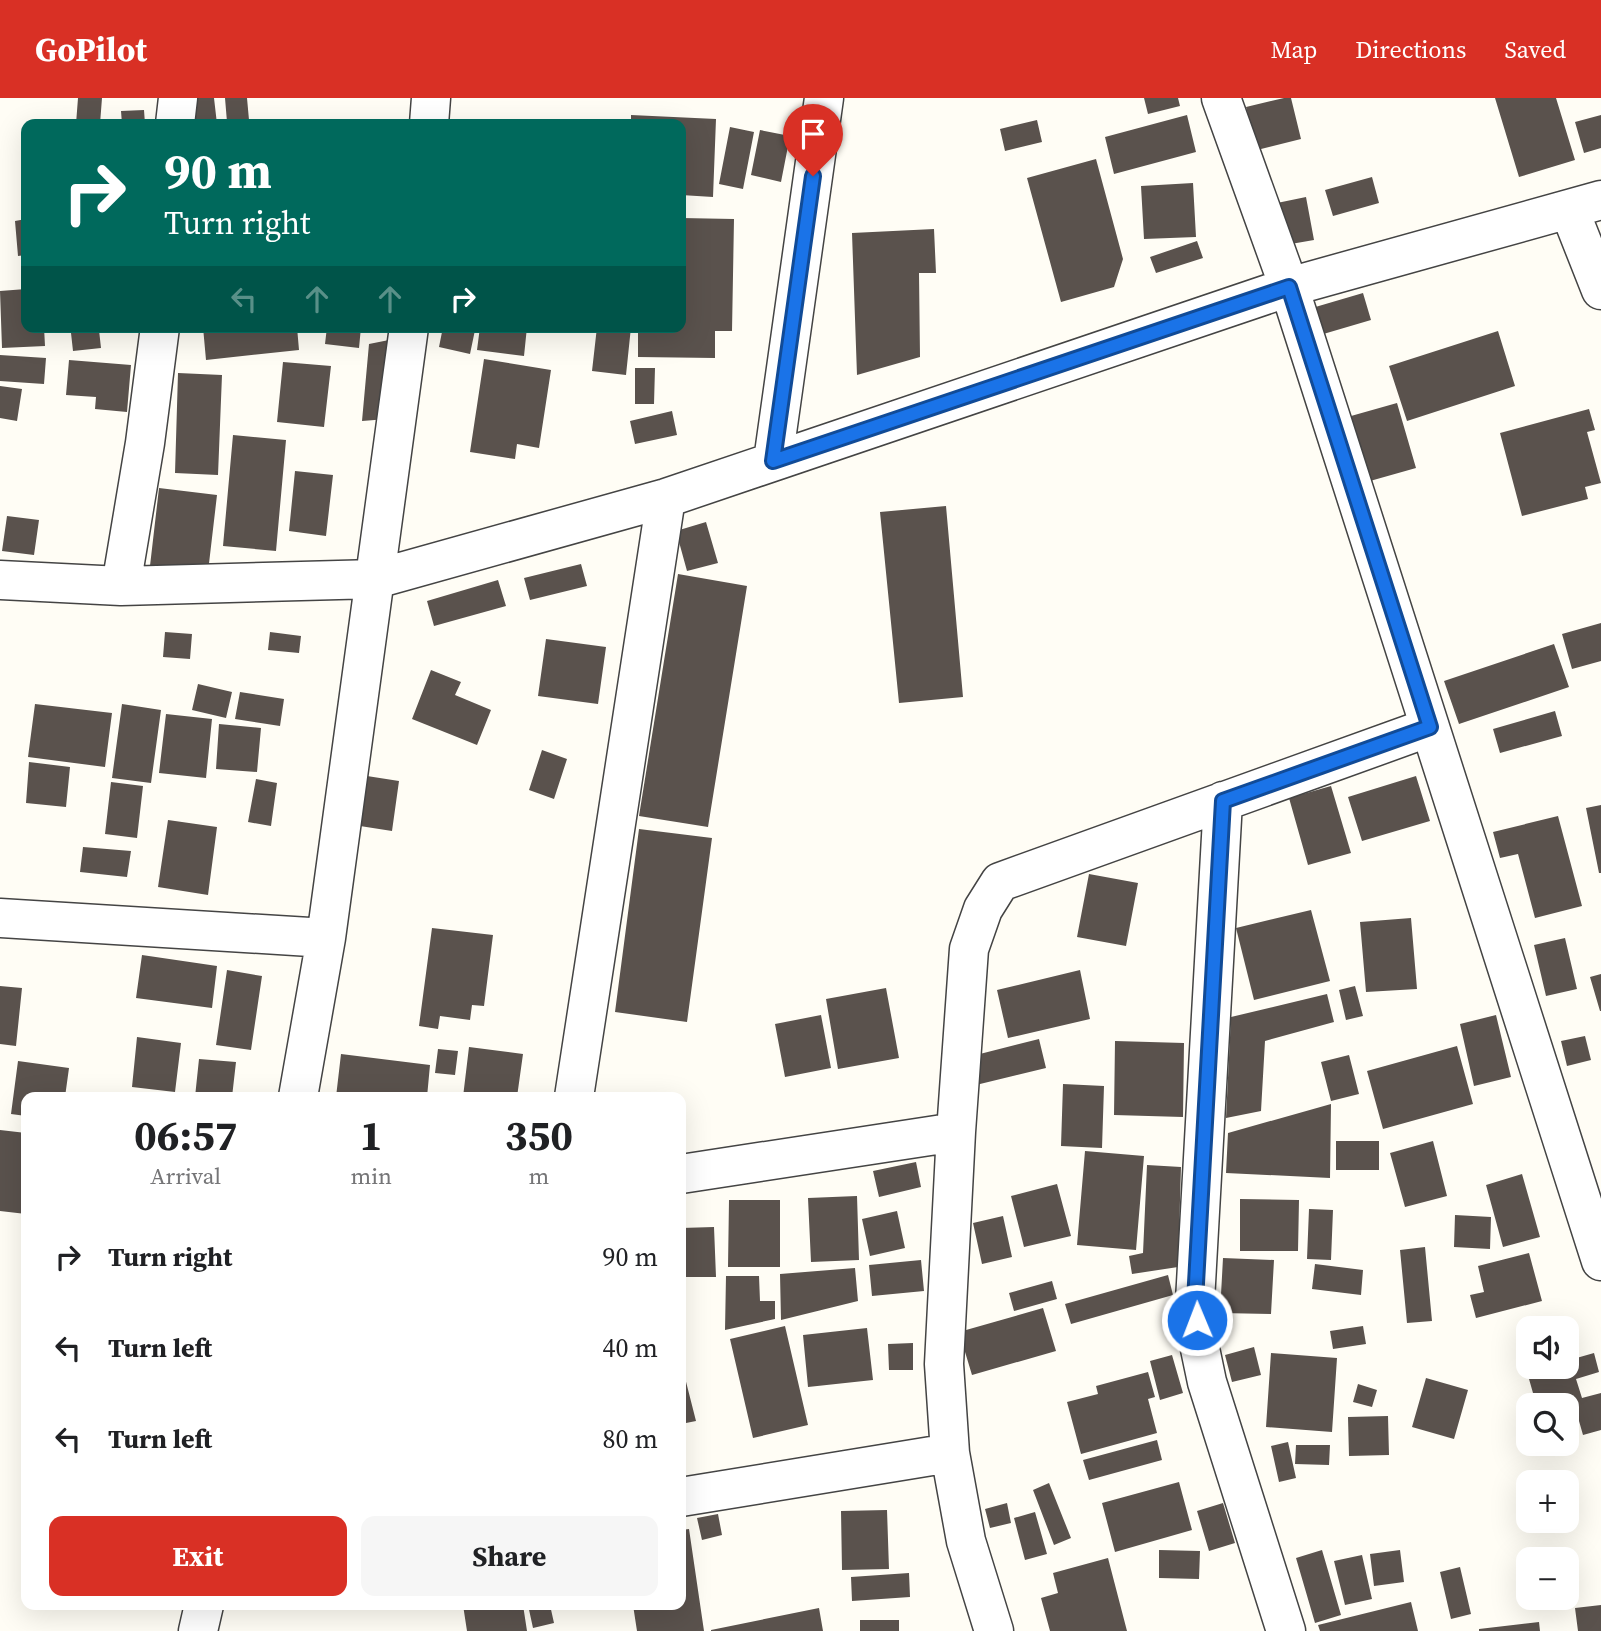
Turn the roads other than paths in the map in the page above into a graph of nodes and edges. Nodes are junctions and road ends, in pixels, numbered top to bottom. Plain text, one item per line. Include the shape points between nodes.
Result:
1 (178, 98) edge
2 (431, 98) edge
3 (824, 98) edge
4 (1221, 98) edge
5 (176, 119) edge
6 (429, 119) edge
7 (1585, 205) edge
8 (1289, 287) junction
9 (1601, 290) edge
10 (159, 333) edge
11 (408, 333) edge
12 (773, 461) junction
13 (666, 498) junction
14 (376, 579) junction
15 (0, 580) edge
16 (121, 586) junction
17 (1430, 727) junction
18 (1223, 801) junction
19 (0, 918) edge
20 (326, 938) junction
21 (299, 1092) edge
22 (575, 1092) edge
23 (956, 1132) junction
24 (686, 1173) edge
25 (1601, 1261) edge
26 (950, 1453) junction
27 (686, 1496) edge
28 (203, 1610) edge
29 (198, 1631) edge
30 (994, 1631) edge
31 (1286, 1631) edge

1 - 5 street
2 - 6 street
3 - 12 street
4 - 8 street
7 - 8 street
7 - 9 street
8 - 12 street
8 - 17 street
10 - 16 street
11 - 14 street
12 - 13 street
13 - 14 street
13 - 22 street
14 - 16 street
14 - 20 street
15 - 16 street
17 - 18 street
17 - 25 street
18 - 23 street via 1000,883 983,909 970,949
18 - 31 street via 1195,1301 1207,1382
19 - 20 street
20 - 21 street
23 - 24 street
23 - 26 street via 944,1364
26 - 27 street
26 - 30 street via 966,1541
28 - 29 street

